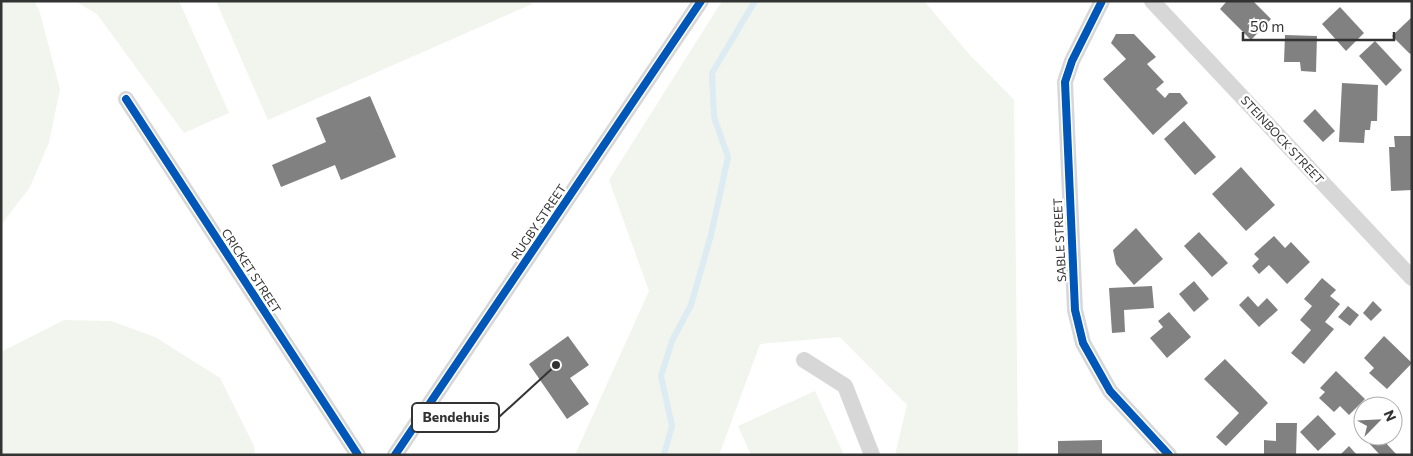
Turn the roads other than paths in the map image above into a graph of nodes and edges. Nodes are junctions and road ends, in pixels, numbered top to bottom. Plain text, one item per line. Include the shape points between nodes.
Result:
1 (701, 1) edge
2 (1102, 1) edge
3 (1152, 1) edge
4 (126, 99) dead end
5 (1412, 278) edge
6 (804, 360) dead end
7 (358, 455) edge
8 (395, 455) edge
9 (872, 455) edge
10 (1169, 455) edge

1 - 8 street, RUGBY STREET
2 - 10 street, SABLE STREET via 1065,82 1075,310 1083,343 1110,391
3 - 5 street, STEINBOCK STREET
4 - 7 street, CRICKET STREET
6 - 9 street via 845,386

